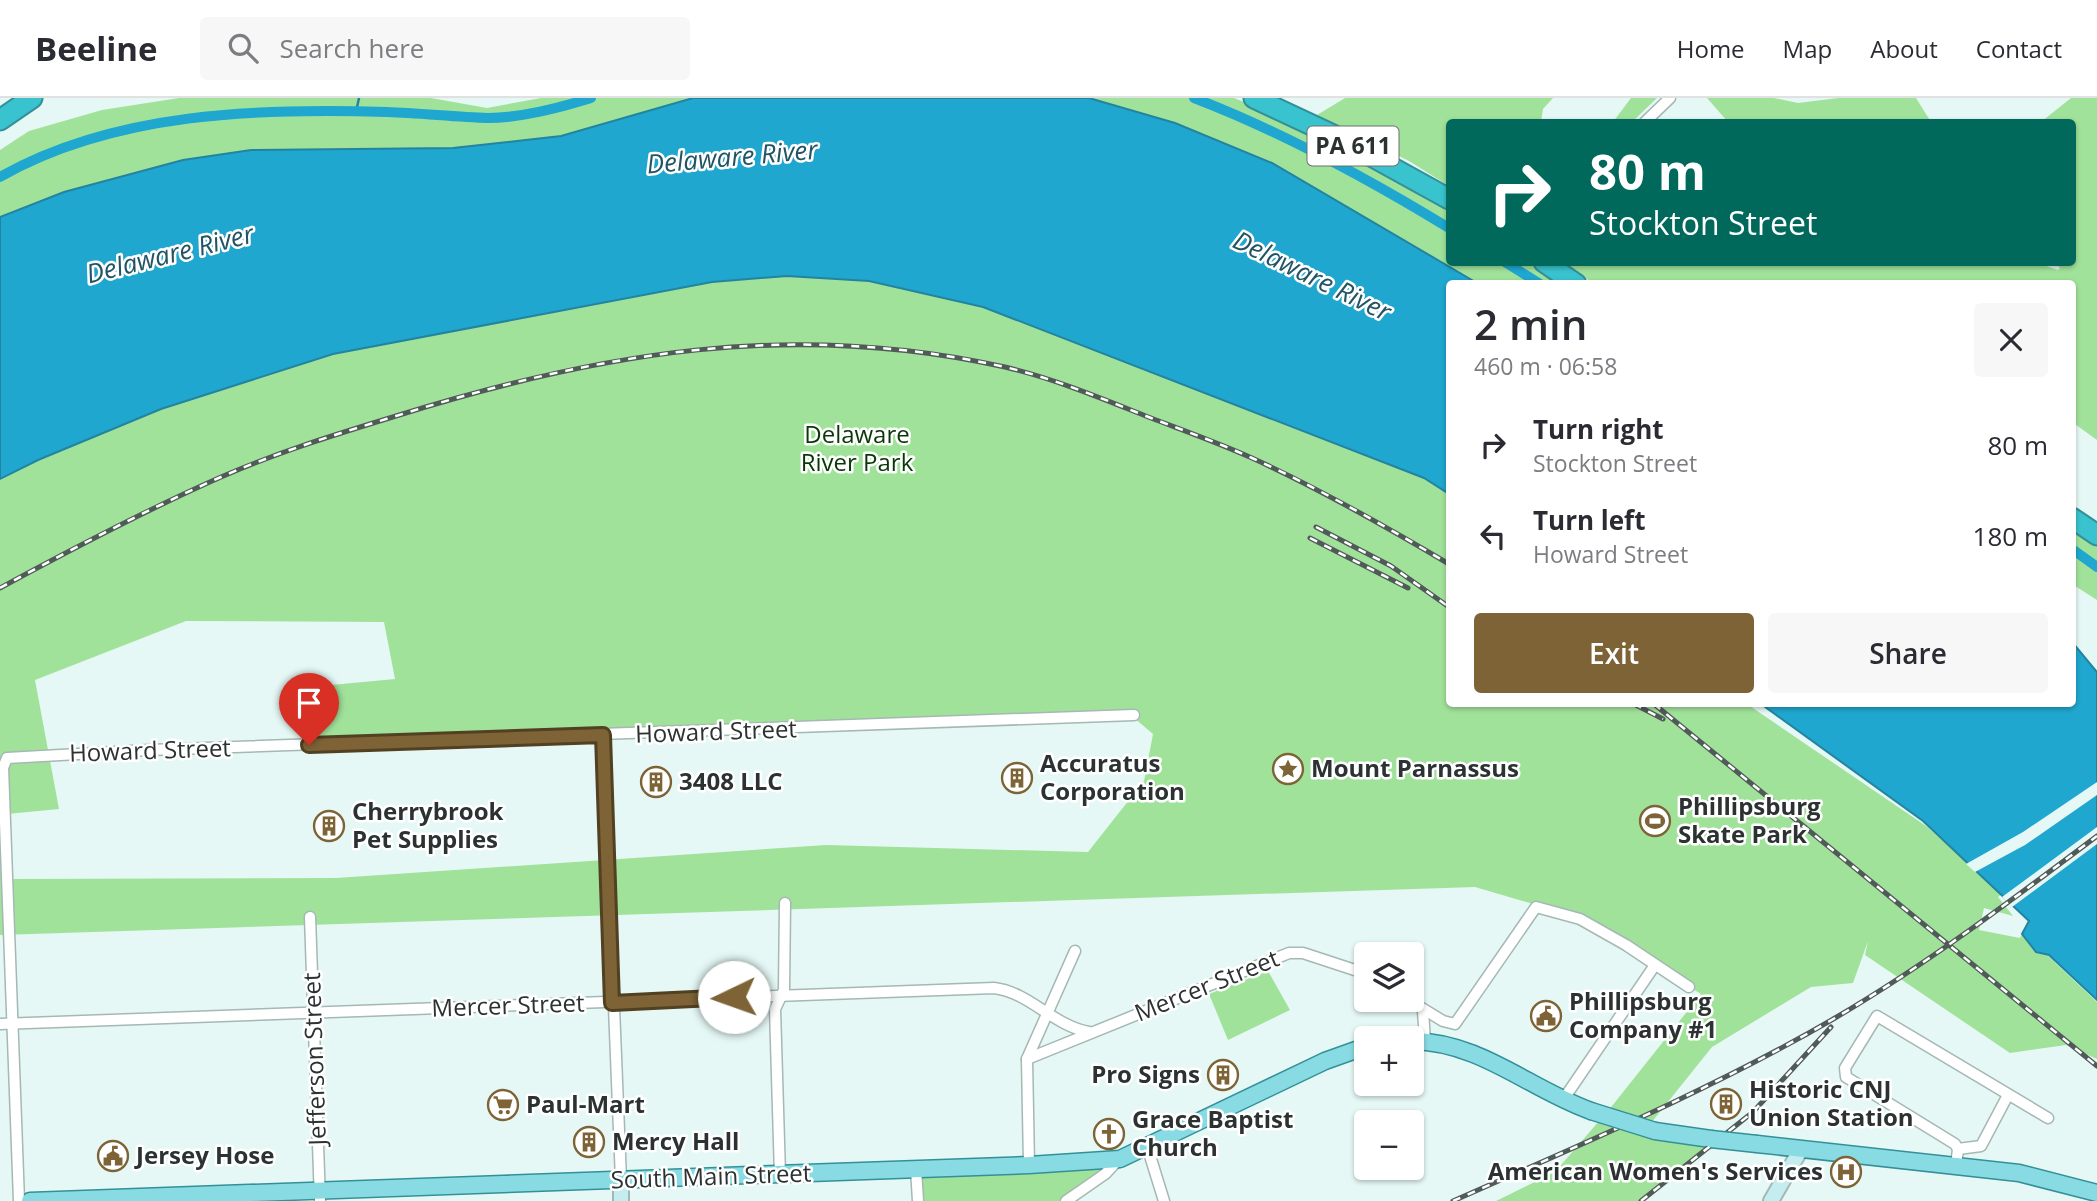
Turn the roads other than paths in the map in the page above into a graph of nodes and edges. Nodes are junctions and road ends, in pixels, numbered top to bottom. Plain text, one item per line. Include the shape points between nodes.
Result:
1 (32, 98) edge
2 (1254, 98) edge
3 (1670, 98) edge
4 (1648, 119) edge
5 (0, 120) edge
6 (1446, 197) edge
7 (1550, 266) edge
8 (1570, 280) edge
9 (2076, 521) edge
10 (2097, 535) edge
11 (1134, 715) dead end
12 (603, 735) junction
13 (785, 903) dead end
14 (310, 917) dead end
15 (1075, 951) dead end
16 (1655, 965) junction
17 (1354, 970) edge
18 (1689, 987) dead end
19 (782, 995) junction
20 (612, 1003) junction
21 (1424, 1011) edge
22 (1047, 1012) junction
23 (313, 1013) junction
24 (12, 1023) junction
25 (0, 1024) edge
26 (1089, 1032) junction
27 (1424, 1042) edge
28 (1354, 1051) edge
29 (1027, 1059) junction
30 (2008, 1095) junction
31 (1563, 1100) junction
32 (2048, 1118) dead end
33 (1147, 1146) junction
34 (1801, 1149) junction
35 (1958, 1149) junction
36 (1120, 1159) junction
37 (1029, 1165) junction
38 (1956, 1166) junction
39 (916, 1169) junction
40 (780, 1175) junction
41 (621, 1180) junction
42 (2097, 1193) edge
43 (319, 1197) edge
44 (19, 1201) edge
45 (30, 1201) edge
46 (621, 1201) edge
47 (918, 1201) edge
48 (1066, 1201) edge
49 (1164, 1201) edge
50 (1771, 1201) edge
51 (2092, 1201) edge

1 - 5 highway
2 - 6 highway, PA 611
3 - 4 street
7 - 8 highway
9 - 10 highway
11 - 12 street, Howard Street
12 - 20 street
12 - 24 street, Howard Street via 27,755 6,760
13 - 19 street
14 - 23 street, Jefferson Street
15 - 22 street
16 - 18 street
16 - 21 street via 1580,919 1536,906 1458,1022 1452,1025
16 - 31 street
17 - 26 street, Mercer Street via 1289,953
19 - 20 street, Mercer Street
19 - 22 street, Mercer Street via 993,988
19 - 40 street via 775,1009
20 - 23 street, Mercer Street
20 - 41 street
22 - 26 street, Mercer Street
22 - 29 street
23 - 24 street, Mercer Street
23 - 43 street, Jefferson Street
24 - 25 street, Mercer Street
24 - 44 street
26 - 29 street, Mercer Street
27 - 31 main road via 1481,1055
28 - 33 main road, South Main Street
29 - 37 street
30 - 32 street
30 - 35 street via 1981,1146
30 - 35 street via 1877,1016 1846,1068 1846,1077
31 - 34 main road, bridge via 1655,1131
33 - 36 main road, South Main Street
33 - 49 street
34 - 38 main road
34 - 50 street
35 - 38 street
36 - 37 main road, South Main Street
36 - 48 street
37 - 39 main road, South Main Street
38 - 42 main road via 2019,1172
39 - 40 main road, South Main Street
39 - 47 street
40 - 41 main road, South Main Street
41 - 43 main road, South Main Street
41 - 46 street
42 - 51 street
43 - 45 main road, South Main Street

